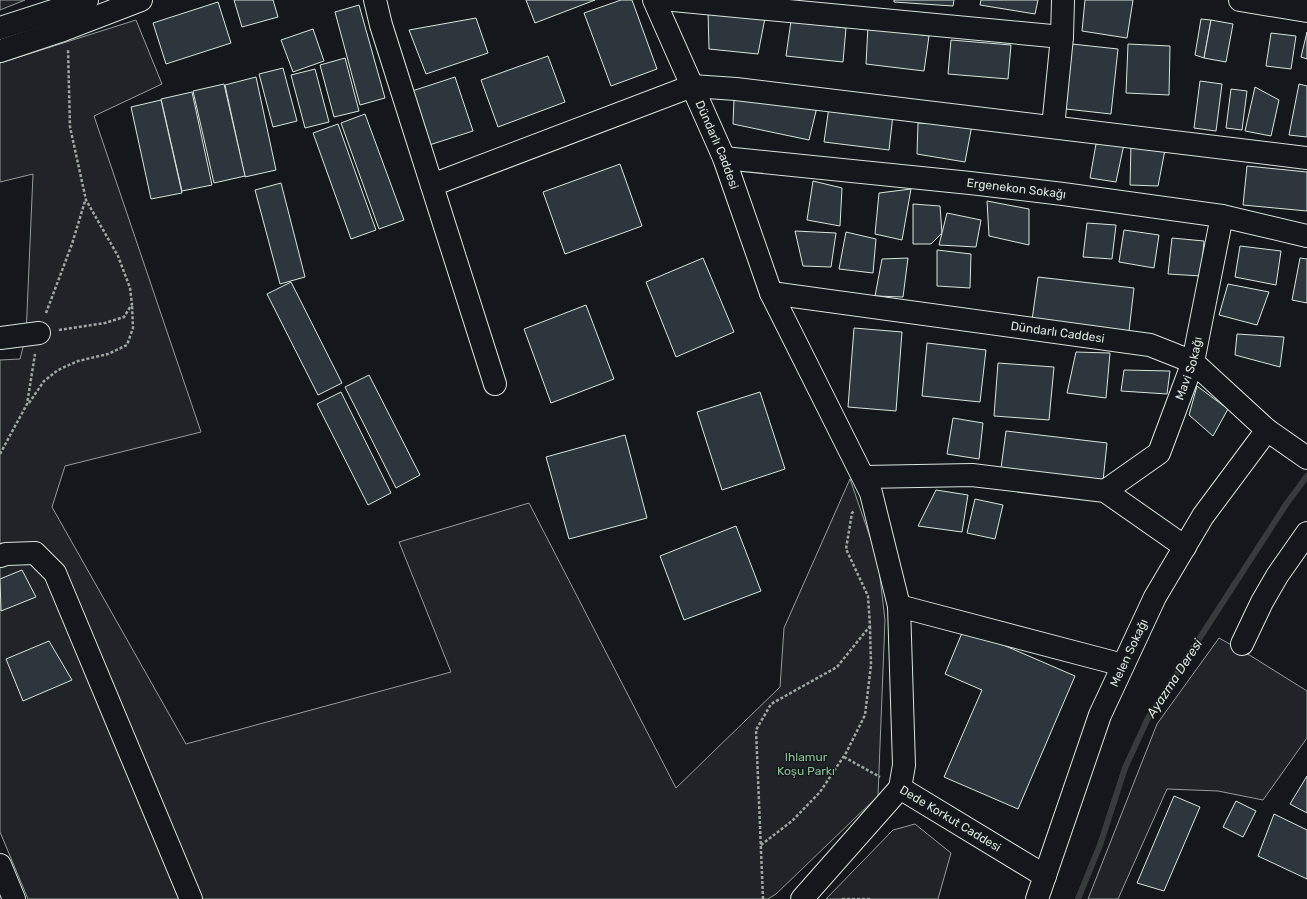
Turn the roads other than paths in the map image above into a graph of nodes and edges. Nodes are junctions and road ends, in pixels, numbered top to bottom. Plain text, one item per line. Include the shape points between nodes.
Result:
1 (87, 0) edge
2 (141, 0) edge
3 (375, 0) edge
4 (654, 0) edge
5 (673, 0) edge
6 (1063, 0) edge
7 (1240, 0) edge
8 (1307, 11) edge
9 (0, 28) edge
10 (1062, 37) junction
11 (0, 51) edge
12 (692, 86) junction
13 (1053, 127) junction
14 (724, 158) junction
15 (1307, 158) edge
16 (432, 185) junction
17 (1222, 216) junction
18 (1307, 236) edge
19 (771, 293) junction
20 (39, 333) road end
21 (0, 338) edge
22 (1192, 362) junction
23 (495, 384) dead end
24 (1267, 430) junction
25 (1306, 457) edge
26 (864, 477) junction
27 (1105, 490) junction
28 (1307, 533) edge
29 (1185, 547) junction
30 (0, 556) edge
31 (899, 606) junction
32 (1242, 644) dead end
33 (1123, 665) junction
34 (900, 788) junction
35 (1, 870) edge
36 (1045, 876) junction
37 (14, 899) edge
38 (191, 899) edge
39 (802, 899) edge
40 (1037, 899) edge

1 - 9 street
2 - 11 street
3 - 16 street
4 - 12 street, Dündarlı Caddesi
5 - 10 street
6 - 10 street
7 - 8 street
10 - 13 street
12 - 13 street
12 - 14 street, Dündarlı Caddesi
12 - 16 street
13 - 15 street
14 - 17 street, Ergenekon Sokağı via 970,183
14 - 19 street, Dündarlı Caddesi
16 - 23 street
17 - 18 street, Ergenekon Sokağı
17 - 22 street, Mavi Sokağı
19 - 22 street, Dündarlı Caddesi via 1150,345
19 - 26 street, Dündarlı Caddesi
20 - 21 street
22 - 24 street, Dündarlı Caddesi
22 - 27 street, Mavi Sokağı via 1159,453
24 - 25 street, Dündarlı Caddesi
24 - 29 street, Melen Sokağı via 1203,516
26 - 27 street via 972,475
26 - 31 street, Dündarlı Caddesi via 873,499
27 - 29 street
28 - 32 street via 1262,602
29 - 33 street, Melen Sokağı via 1155,597
30 - 38 street via 34,552 56,573
31 - 33 street
31 - 34 street, Dündarlı Caddesi via 904,765
33 - 36 street, Melen Sokağı via 1100,715
34 - 36 street, Dede Korkut Caddesi
34 - 39 street, Dede Korkut Caddesi
35 - 37 street
36 - 40 street, Melen Sokağı

